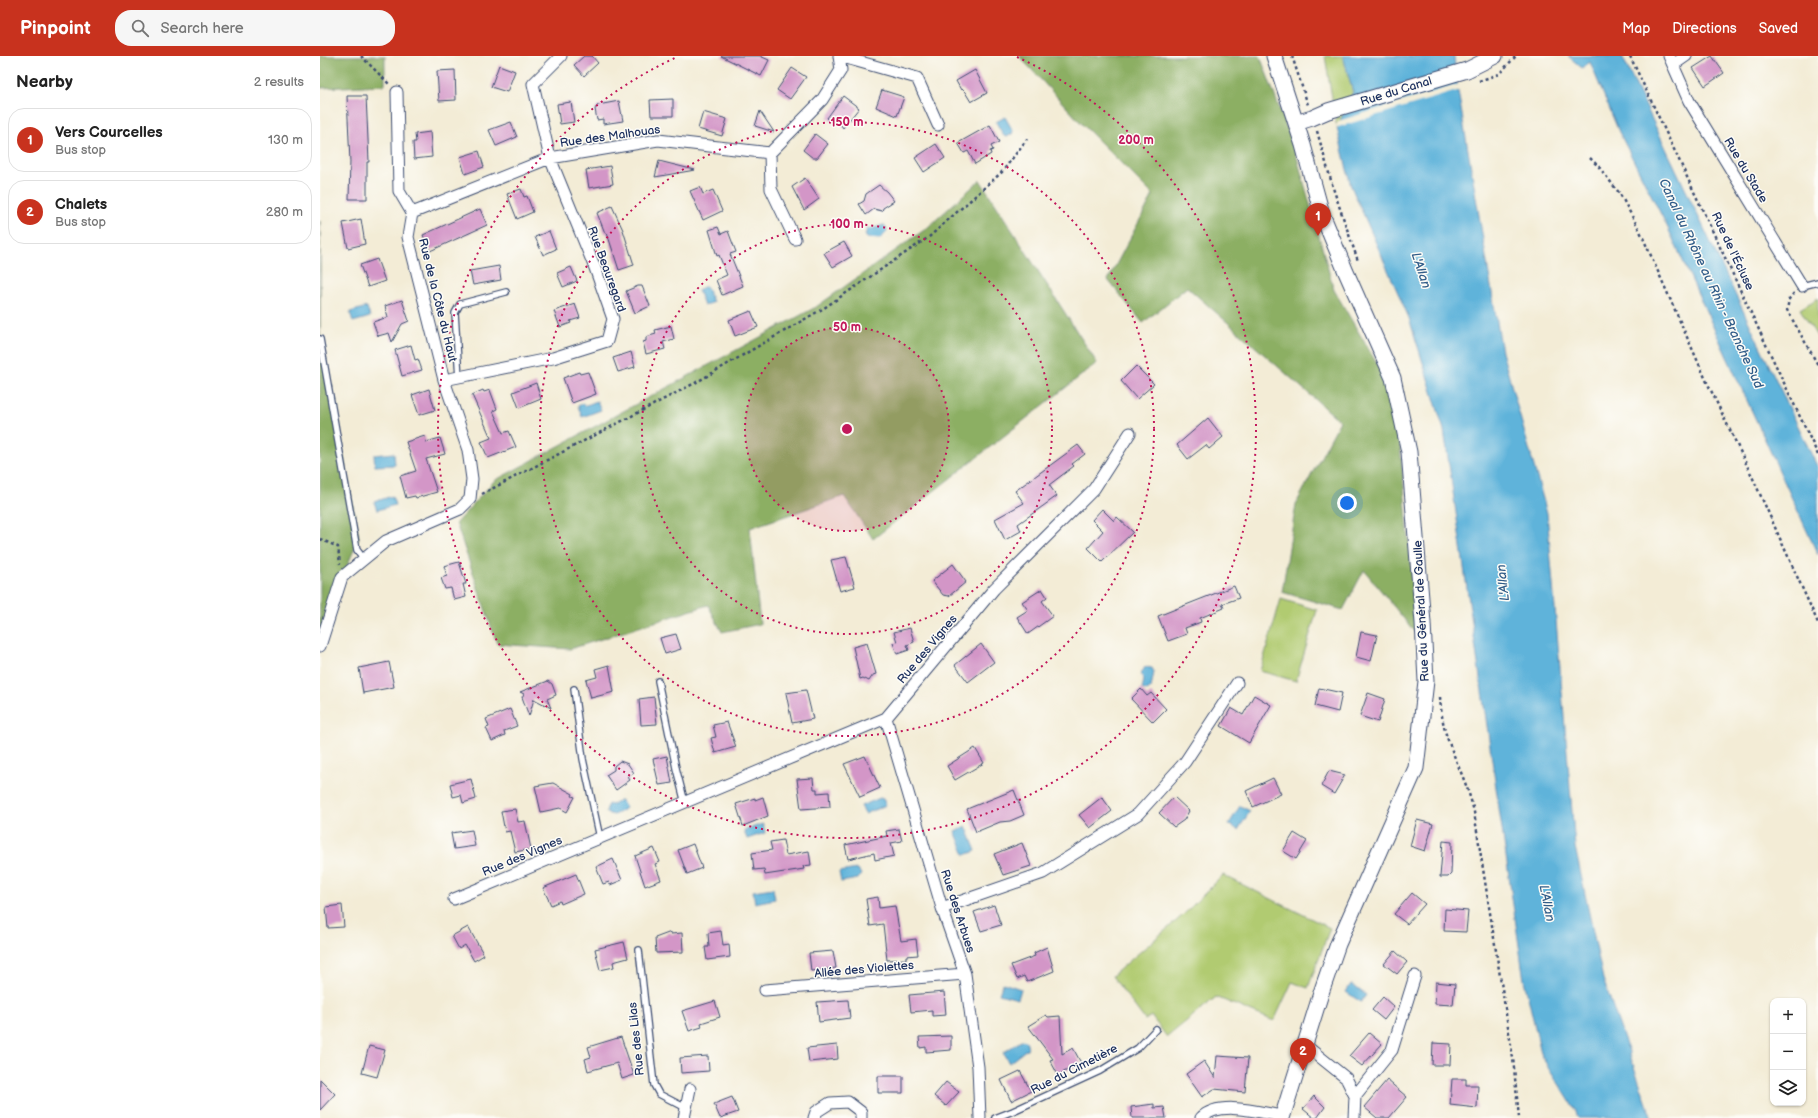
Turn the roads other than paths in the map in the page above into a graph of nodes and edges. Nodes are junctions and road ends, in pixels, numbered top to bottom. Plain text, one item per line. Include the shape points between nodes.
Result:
1 (561, 56) edge
2 (839, 56) edge
3 (1274, 56) edge
4 (1495, 56) edge
5 (1686, 56) edge
6 (1671, 60) edge
7 (397, 92) road end
8 (1296, 123) junction
9 (938, 125) dead end
10 (770, 153) junction
11 (550, 158) junction
12 (412, 213) junction
13 (795, 239) dead end
14 (1818, 282) edge
15 (1802, 286) joint
16 (506, 292) dead end
17 (320, 339) edge
18 (459, 378) junction
19 (444, 380) junction
20 (1130, 433) dead end
21 (364, 560) junction
22 (320, 646) edge
23 (658, 681) dead end
24 (1237, 683) dead end
25 (574, 689) dead end
26 (886, 718) junction
27 (685, 803) junction
28 (600, 838) junction
29 (454, 899) dead end
30 (942, 908) junction
31 (639, 950) dead end
32 (965, 974) junction
33 (1415, 976) dead end
34 (765, 990) dead end
35 (1156, 1029) dead end
36 (1305, 1045) junction
37 (690, 1089) dead end
38 (1355, 1096) junction
39 (685, 1113) edge
40 (1282, 1117) edge
41 (814, 1118) edge
42 (861, 1118) edge
43 (980, 1118) edge
44 (994, 1118) edge
45 (1201, 1118) edge
46 (1354, 1118) edge

1 - 11 street, Rue Beauregard via 533,84
2 - 9 street via 917,78
2 - 10 street via 841,70 822,100
3 - 8 main road, Rue du Général de Gaulle
4 - 8 main road, Rue du Canal via 1467,70 1318,121
5 - 6 street, Rue du Stade
6 - 15 street, Rue du Stade via 1689,101
7 - 12 street via 399,191
8 - 36 main road, Rue du Général de Gaulle via 1322,214 1393,378 1409,452 1426,681 1416,768 1338,944
10 - 11 street, Rue des Malhouas via 658,140
10 - 13 street via 771,189
11 - 12 street, Rue des Malhouas
11 - 18 street, Rue Beauregard via 613,319 607,341 553,358
12 - 19 street, Rue de la Côte du Haut via 408,236
14 - 15 lane
16 - 18 lane via 460,304 455,313
17 - 21 lane via 357,550
18 - 19 street, Rue Beauregard
19 - 21 street, Rue de la Côte du Haut via 468,450 472,479 470,498 460,509 386,541
20 - 26 street, Rue des Vignes via 1094,489 994,589
21 - 22 street via 342,577
23 - 27 lane
24 - 30 street via 1184,762 1138,814 1043,873
25 - 28 lane via 583,759
26 - 27 street, Rue des Vignes
26 - 30 street, Rue des Arbues
27 - 28 street, Rue des Vignes
28 - 29 street, Rue des Vignes
30 - 32 street, Rue des Arbues
31 - 39 lane, Rue des Lilas via 654,1085 659,1094
32 - 34 street, Allée des Violettes
32 - 43 street, Rue des Arbues via 978,1067
33 - 38 street via 1392,1050
35 - 44 lane, Rue du Cimetière via 1138,1048 1100,1071
36 - 38 street via 1346,1078
36 - 40 main road, Rue du Général de Gaulle
37 - 39 street, Rue des Lilas
38 - 46 street
40 - 45 street via 1233,1108 1206,1113
41 - 42 street via 816,1112 830,1103 848,1102 861,1112

